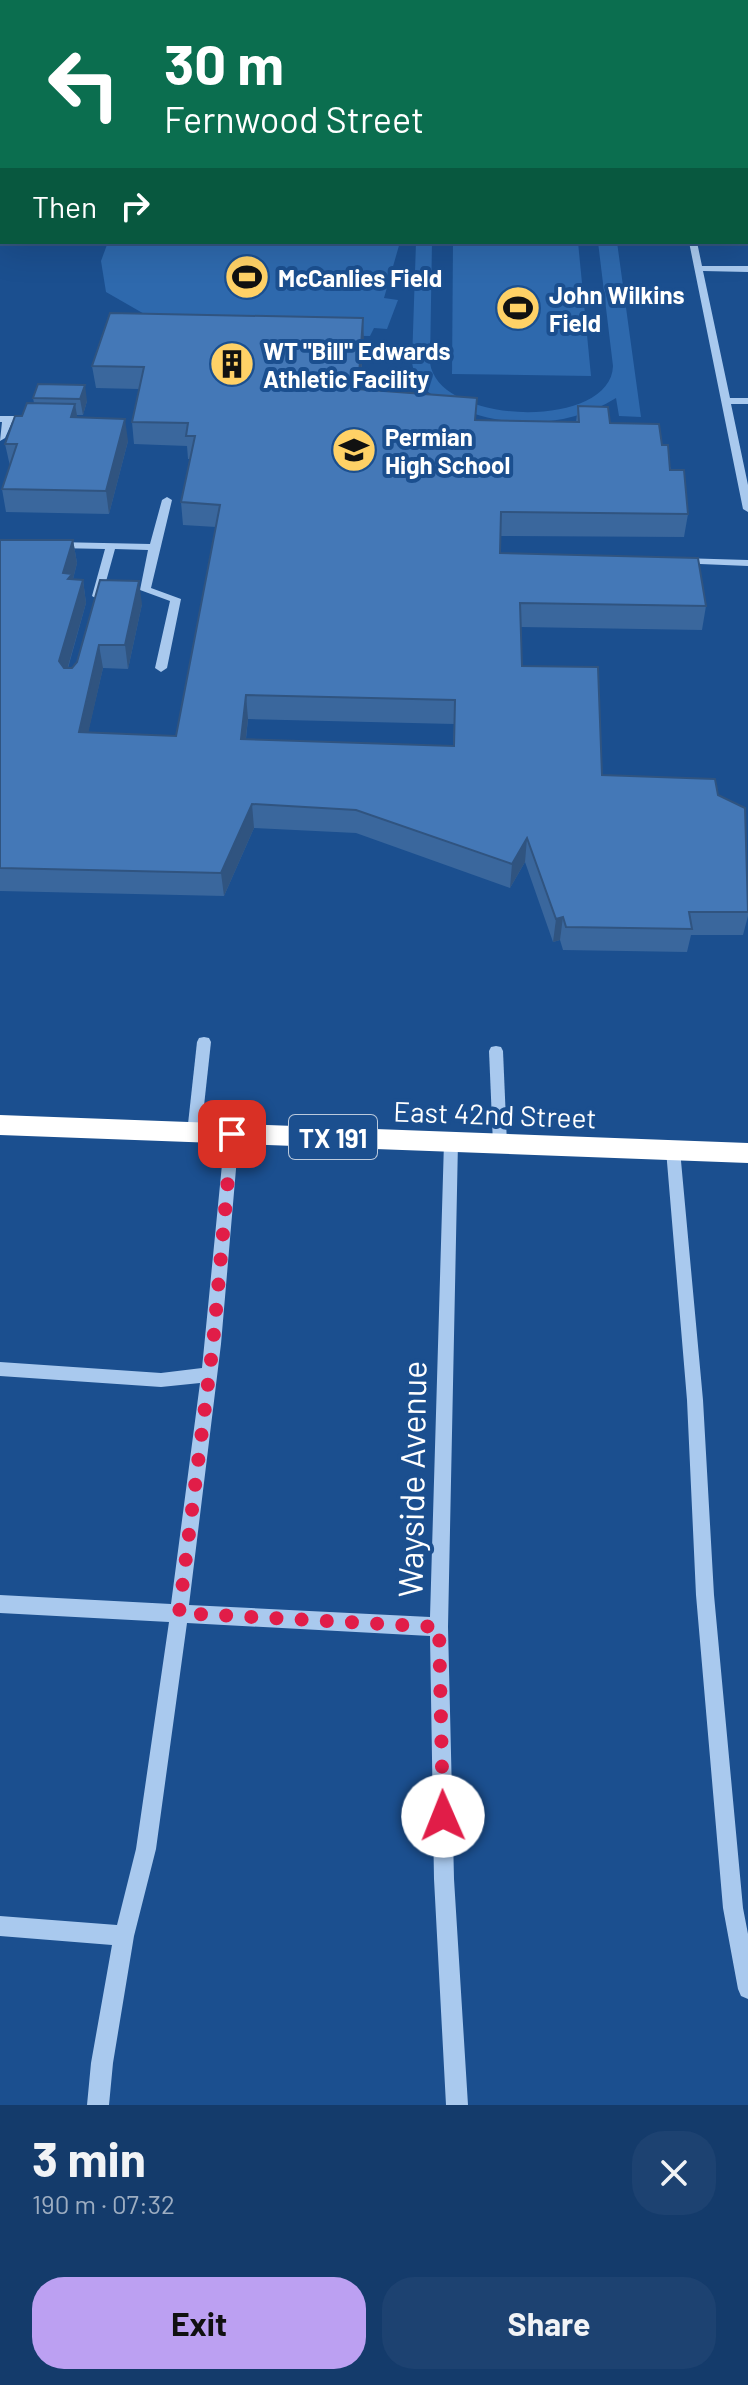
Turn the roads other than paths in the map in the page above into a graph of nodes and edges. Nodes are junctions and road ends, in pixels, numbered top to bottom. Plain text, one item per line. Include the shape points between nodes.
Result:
1 (693, 244) edge
2 (698, 268) junction
3 (748, 269) edge
4 (726, 401) junction
5 (748, 401) edge
6 (4, 419) edge
7 (51, 420) edge
8 (0, 438) edge
9 (167, 500) dead end
10 (748, 509) edge
11 (48, 544) edge
12 (111, 546) junction
13 (154, 547) junction
14 (673, 561) edge
15 (748, 563) edge
16 (95, 602) edge
17 (161, 668) dead end
18 (204, 1042) dead end
19 (496, 1051) dead end
20 (0, 1125) edge
21 (194, 1133) junction
22 (232, 1134) junction
23 (451, 1142) junction
24 (500, 1144) junction
25 (673, 1150) junction
26 (748, 1153) edge
27 (0, 1369) edge
28 (209, 1375) junction
29 (0, 1604) edge
30 (179, 1613) junction
31 (439, 1627) junction
32 (0, 1926) edge
33 (124, 1936) junction
34 (748, 1989) edge
35 (98, 2105) edge
36 (457, 2105) edge

1 - 2 street
2 - 3 street
2 - 4 street
4 - 5 street
4 - 10 street
6 - 7 street
6 - 8 street
9 - 13 street
11 - 12 street
12 - 13 street
12 - 16 street
13 - 17 street via 145,590 176,599
14 - 15 street
18 - 21 street
19 - 24 street
20 - 21 highway, East 42nd Street / TX 191
21 - 22 highway, East 42nd Street / TX 191
22 - 23 highway, East 42nd Street / TX 191
22 - 28 street
23 - 24 highway, East 42nd Street / TX 191
23 - 31 street, Wayside Avenue
24 - 25 highway, East 42nd Street / TX 191
25 - 26 highway, East 42nd Street / TX 191
25 - 34 street via 695,1400 707,1627 733,1908
27 - 28 street via 161,1380
28 - 30 street
29 - 30 street
30 - 31 street
30 - 33 street via 146,1849
31 - 36 street, Wayside Avenue via 444,1879
32 - 33 street
33 - 35 street

